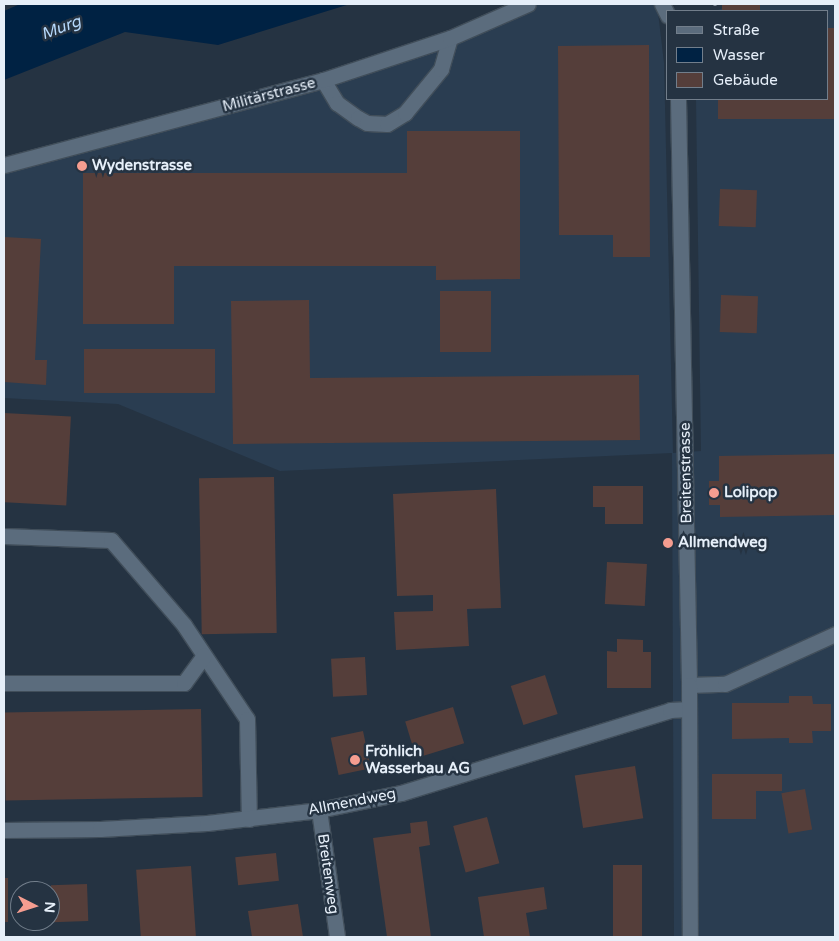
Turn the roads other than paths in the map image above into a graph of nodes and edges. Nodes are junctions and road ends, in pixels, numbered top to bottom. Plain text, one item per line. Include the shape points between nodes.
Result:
1 (528, 4) edge
2 (450, 38) junction
3 (324, 80) junction
4 (678, 100) edge
5 (4, 165) edge
6 (4, 536) edge
7 (835, 634) edge
8 (204, 655) junction
9 (4, 683) edge
10 (689, 685) junction
11 (689, 709) junction
12 (319, 810) junction
13 (249, 819) junction
14 (4, 830) edge
15 (337, 937) edge
16 (690, 937) edge

1 - 2 street, Militärstrasse
2 - 3 street, Militärstrasse
2 - 3 street via 441,69 405,114 387,124 367,123 358,118 337,103
3 - 5 street, Militärstrasse
4 - 10 street, Breitenstrasse
6 - 8 street via 111,540 184,625
7 - 10 street via 725,684
8 - 9 street via 184,683
8 - 13 street via 247,719
10 - 11 street, Breitenstrasse
11 - 12 street, Allmendweg via 670,710 401,793
11 - 16 street, Breitenstrasse
12 - 13 street, Allmendweg
12 - 15 street, Breitenweg
13 - 14 street, Allmendweg via 100,829

